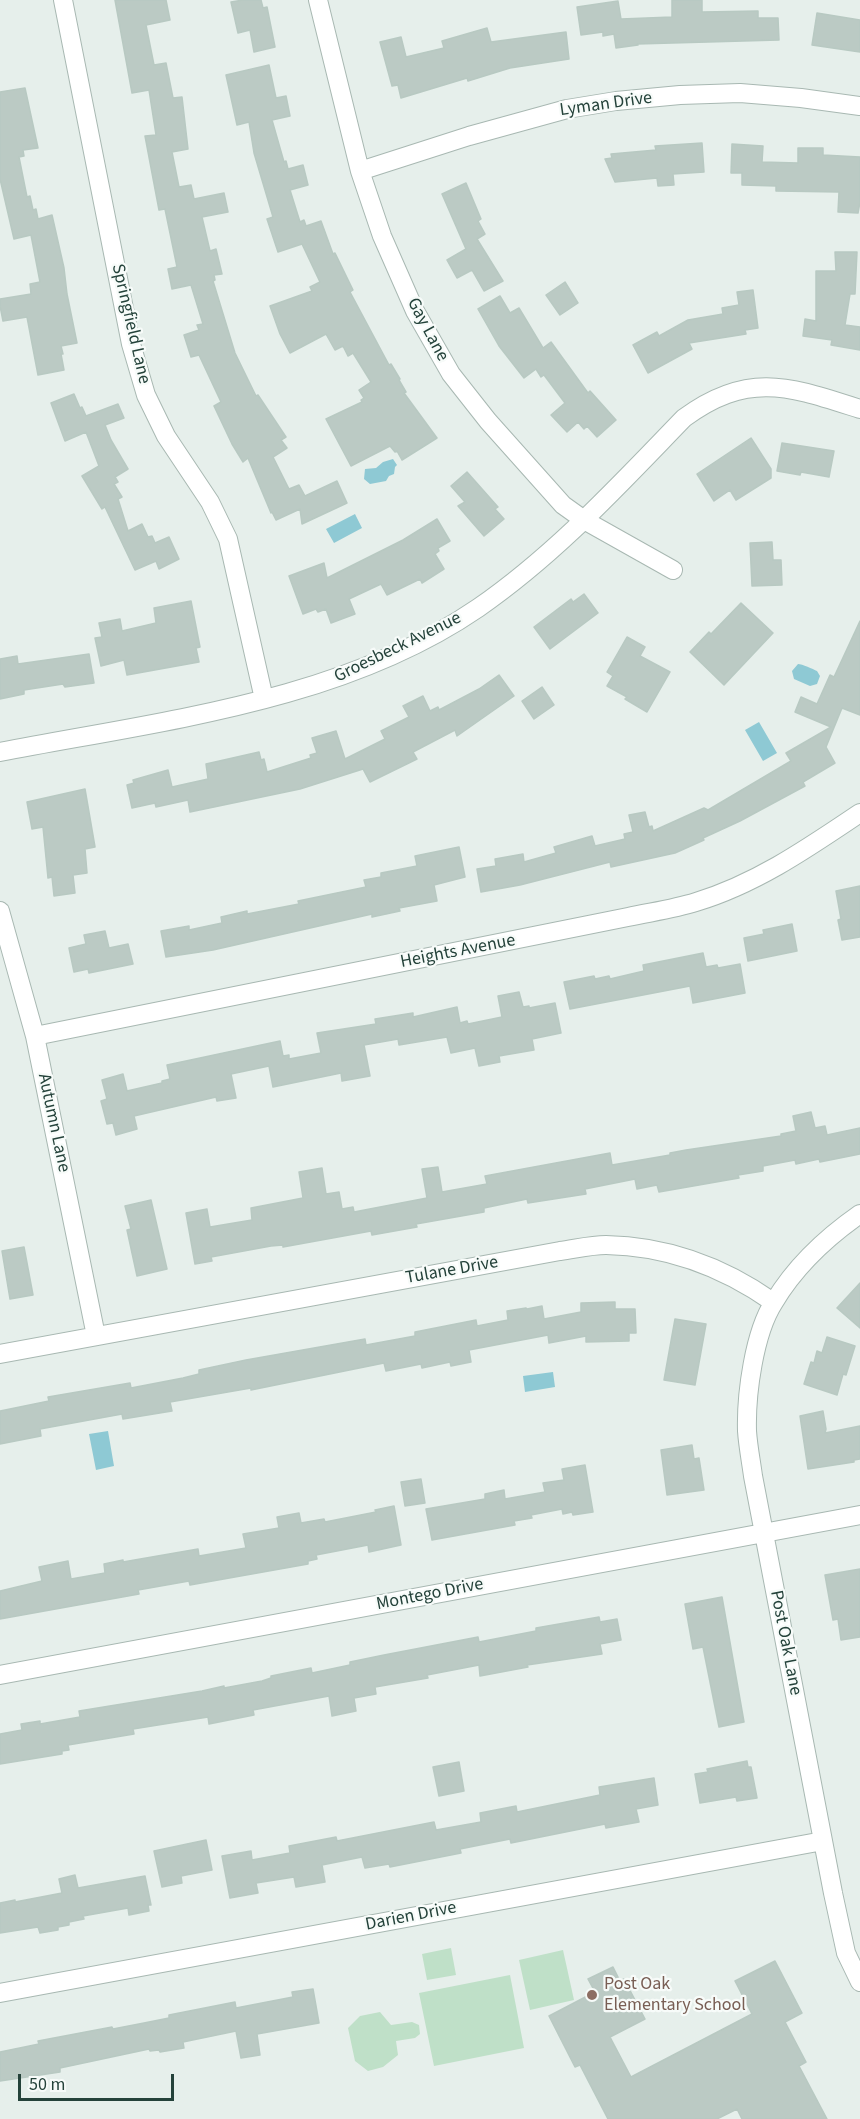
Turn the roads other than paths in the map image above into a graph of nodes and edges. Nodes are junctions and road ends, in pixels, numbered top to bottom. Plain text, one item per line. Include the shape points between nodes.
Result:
1 (63, 0) edge
2 (318, 0) edge
3 (860, 106) edge
4 (360, 171) junction
5 (860, 409) edge
6 (584, 520) junction
7 (673, 570) dead end
8 (264, 699) junction
9 (0, 752) edge
10 (860, 813) edge
11 (0, 911) edge
12 (35, 1036) junction
13 (860, 1214) edge
14 (773, 1302) junction
15 (96, 1336) junction
16 (0, 1354) edge
17 (860, 1515) edge
18 (764, 1532) junction
19 (0, 1675) edge
20 (823, 1840) junction
21 (860, 1982) edge
22 (0, 1993) edge

1 - 8 street, Springfield Lane via 131,344 146,395 166,436 210,502 228,539
2 - 4 street, Gay Lane
3 - 4 street, Lyman Drive via 740,93 616,101 567,109
4 - 6 street, Gay Lane via 398,274 451,374 563,505
5 - 6 street, Groesbeck Avenue via 776,387 722,394 684,417
6 - 7 street, Gay Lane
6 - 8 street, Groesbeck Avenue via 520,577 477,609 428,637 324,683
8 - 9 street, Groesbeck Avenue
10 - 12 street, Heights Avenue via 779,866 695,902
11 - 12 street, Autumn Lane
12 - 15 street, Autumn Lane
13 - 14 street via 821,1244
14 - 15 street, Tulane Drive via 732,1276 691,1258 645,1248 604,1245
14 - 18 street, Post Oak Lane via 761,1332 748,1392 747,1431
15 - 16 street, Tulane Drive
17 - 18 street, Montego Drive
18 - 19 street, Montego Drive
18 - 20 street, Post Oak Lane
20 - 21 street, Post Oak Lane via 846,1953
20 - 22 street, Darien Drive

